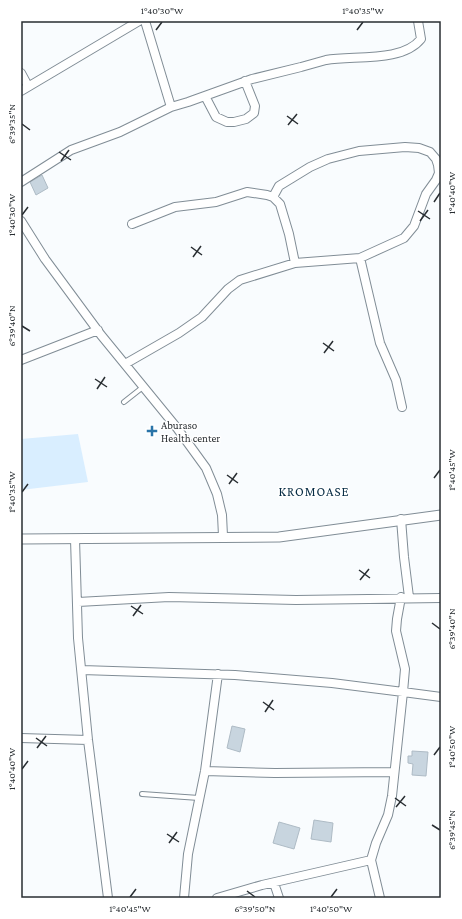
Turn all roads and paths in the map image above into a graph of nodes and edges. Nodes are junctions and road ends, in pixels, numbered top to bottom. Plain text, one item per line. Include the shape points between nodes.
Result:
1 (139, 21) edge
2 (144, 21) edge
3 (418, 21) edge
4 (21, 73) edge
5 (245, 81) junction
6 (28, 86) junction
7 (21, 91) edge
8 (205, 96) junction
9 (171, 107) junction
10 (21, 182) edge
11 (273, 197) junction
12 (21, 221) edge
13 (132, 224) dead end
14 (360, 258) junction
15 (295, 263) junction
16 (98, 330) junction
17 (21, 360) edge
18 (125, 364) junction
19 (143, 387) junction
20 (124, 402) dead end
21 (402, 407) dead end
22 (441, 515) edge
23 (402, 519) junction
24 (223, 536) junction
25 (21, 539) edge
26 (75, 539) junction
27 (405, 597) junction
28 (441, 598) edge
29 (78, 602) junction
30 (82, 670) junction
31 (218, 674) junction
32 (403, 692) junction
33 (441, 697) edge
34 (21, 738) edge
35 (88, 740) junction
36 (205, 771) junction
37 (394, 772) junction
38 (142, 794) dead end
39 (200, 798) junction
40 (371, 860) junction
41 (274, 883) junction
42 (108, 898) edge
43 (184, 898) edge
44 (217, 898) edge
45 (279, 898) edge
46 (380, 898) edge

1 - 6 street
2 - 9 street
3 - 5 street via 421,38 417,44 402,51 386,55 326,60
4 - 6 street
5 - 8 street
5 - 8 street via 255,106 254,113 246,119 227,122 216,117
6 - 7 street
8 - 9 street
9 - 10 street via 120,132 71,150
11 - 13 street via 247,192 216,202 175,207
11 - 14 street via 279,186 328,159 359,151 398,147 419,148 430,152 436,159 439,173 426,194 411,230 404,238
11 - 15 street via 280,204 284,216
12 - 16 street via 45,259
14 - 15 street
14 - 21 street via 380,343 396,380
15 - 18 street via 240,280 202,317
16 - 17 street
16 - 18 street
18 - 19 street
19 - 20 lane
19 - 24 street via 206,468 217,494
22 - 23 street
23 - 24 street via 279,537
23 - 27 street
24 - 26 street
25 - 26 street
26 - 29 street
27 - 28 street
27 - 29 street via 296,600 169,597
27 - 32 street via 397,619 396,631 404,669
29 - 30 street via 78,638
30 - 31 street
30 - 35 street
31 - 32 street via 332,683
31 - 36 street
32 - 33 street
32 - 37 street
34 - 35 street
35 - 42 street
36 - 37 street
36 - 39 street
37 - 40 street via 388,815
38 - 39 lane
39 - 43 street via 188,854
40 - 41 street
40 - 46 street
41 - 44 street
41 - 45 street

